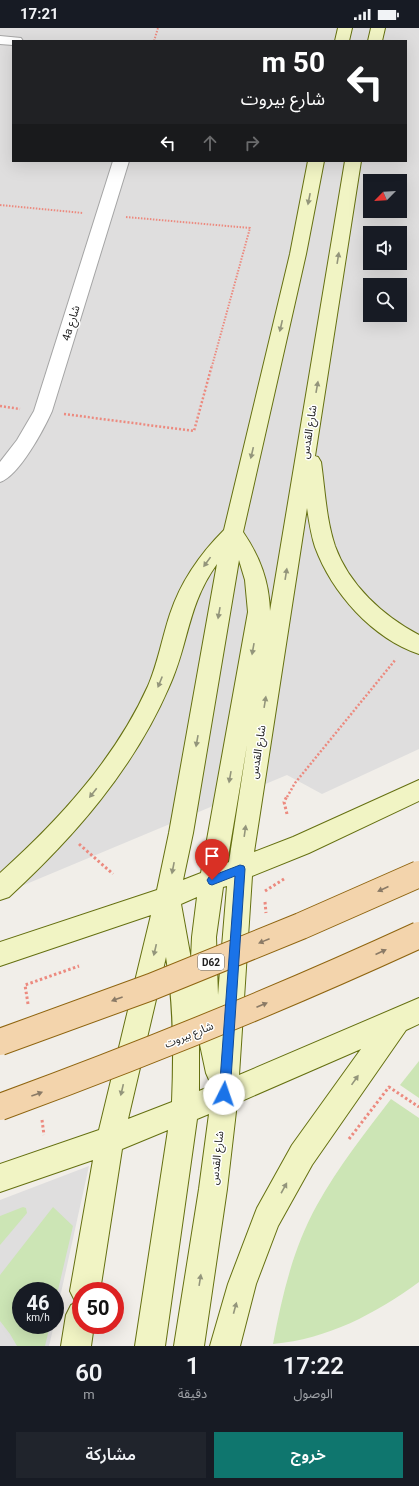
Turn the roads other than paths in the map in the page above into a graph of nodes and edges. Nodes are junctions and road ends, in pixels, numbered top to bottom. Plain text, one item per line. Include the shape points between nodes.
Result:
1 (345, 28) edge
2 (378, 28) edge
3 (0, 40) edge
4 (342, 40) edge
5 (375, 40) edge
6 (12, 41) edge
7 (121, 162) edge
8 (316, 162) edge
9 (353, 162) edge
10 (308, 439) junction
11 (0, 475) edge
12 (233, 533) junction
13 (419, 646) edge
14 (419, 790) edge
15 (240, 869) junction
16 (419, 874) edge
17 (212, 880) junction
18 (0, 889) edge
19 (167, 898) junction
20 (419, 935) edge
21 (0, 954) edge
22 (408, 1016) edge
23 (0, 1042) edge
24 (224, 1094) junction
25 (0, 1107) edge
26 (185, 1110) junction
27 (110, 1140) junction
28 (0, 1178) edge
29 (86, 1282) edge
30 (78, 1334) edge
31 (76, 1346) edge
32 (150, 1346) edge
33 (189, 1346) edge
34 (225, 1346) edge

1 - 4 main road
2 - 5 main road
3 - 6 street
7 - 11 street, 4a شارع via 43,411 16,458
8 -> 12 main road via 298,254
10 -> 9 main road, شارع القدس
10 - 13 main road via 320,525 325,546 336,570 354,596 381,621
15 -> 10 main road, شارع القدس
12 -> 17 main road via 253,567 259,595 259,612
12 -> 18 main road via 207,562 188,595 161,680 134,734 115,764 62,830
12 -> 19 main road via 181,833
14 - 15 main road via 301,845
15 - 17 main road
15 - 24 main road, شارع القدس
16 -> 23 main road, D62, bridge via 301,926 151,987
17 - 19 main road
17 - 24 main road via 204,937 204,975 207,1014
19 - 21 main road
19 - 26 main road via 176,941 185,1009
19 -> 27 main road
25 -> 20 main road, شارع بيروت, bridge via 170,1043 288,994
22 - 24 main road
34 -> 22 main road via 242,1284 267,1218 302,1155
24 - 26 main road
33 -> 24 main road, شارع القدس via 215,1185
26 - 27 main road
26 - 32 main road
27 - 28 main road
27 - 29 main road
30 - 31 main road

